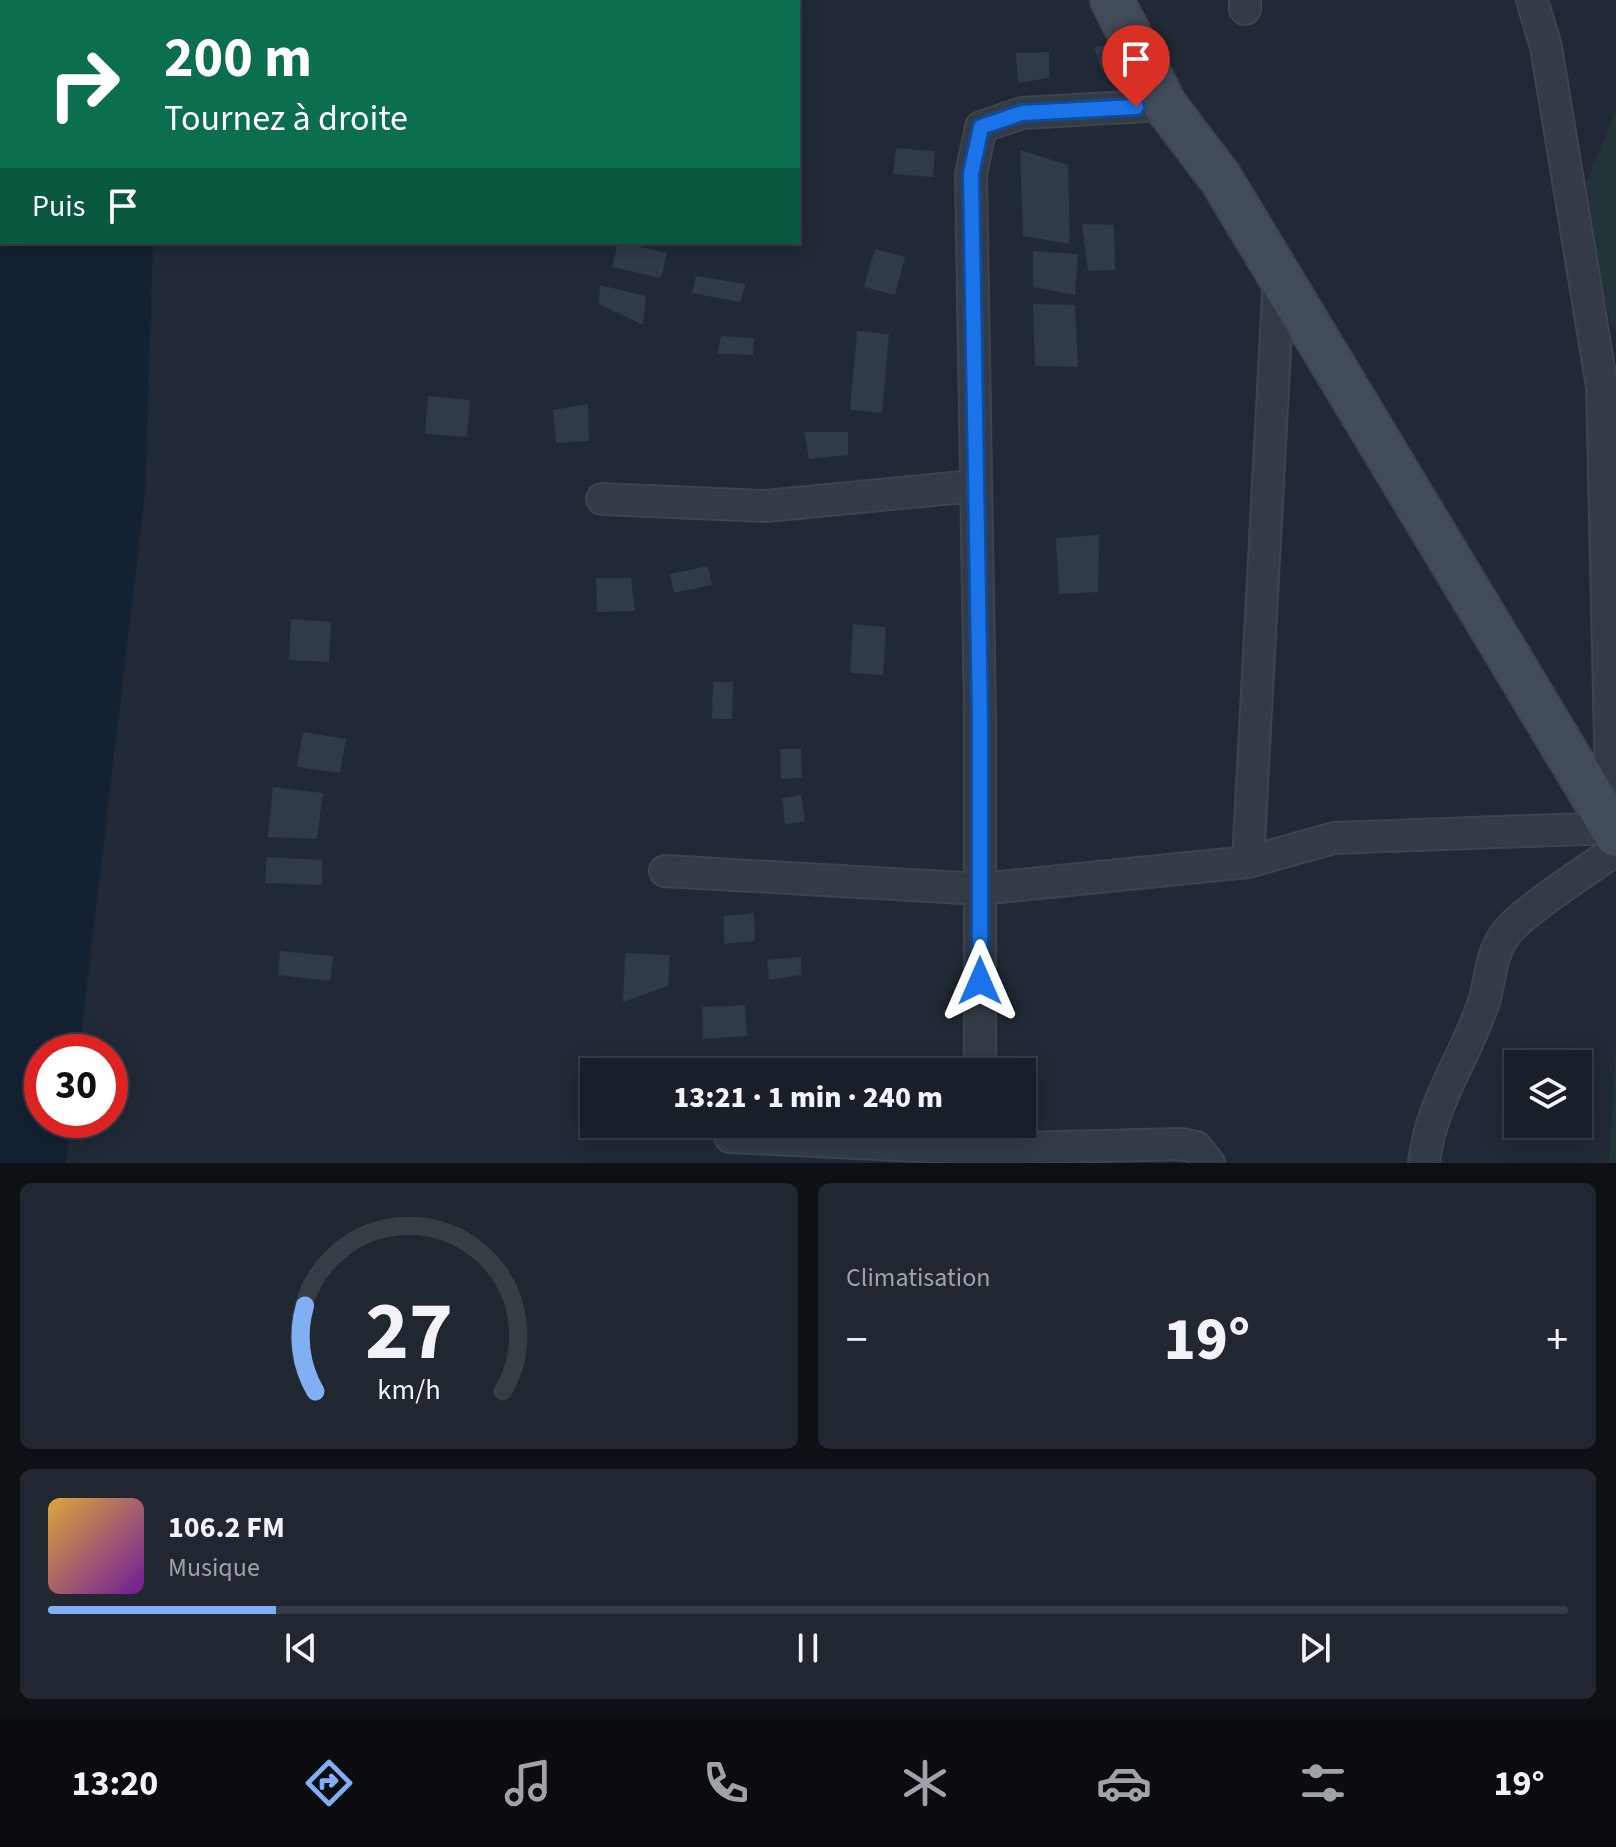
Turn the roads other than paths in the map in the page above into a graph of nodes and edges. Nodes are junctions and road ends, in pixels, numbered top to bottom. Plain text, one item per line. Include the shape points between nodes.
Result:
1 (1112, 0) edge
2 (1532, 0) edge
3 (1165, 105) junction
4 (1279, 275) junction
5 (974, 486) junction
6 (602, 499) dead end
7 (1615, 838) edge
8 (1248, 862) junction
9 (665, 871) dead end
10 (980, 889) junction
11 (980, 1058) edge
12 (761, 1138) edge
13 (980, 1145) edge
14 (1209, 1163) edge
15 (1424, 1163) edge

1 - 3 street
2 - 7 street via 1546,47 1602,387
3 - 4 street via 1221,179
3 - 5 street via 1022,113 981,127 971,174
4 - 7 street
4 - 8 street
5 - 6 street via 766,506
5 - 10 street
7 - 8 street via 1527,828 1334,838
7 - 15 street via 1506,932 1492,959 1468,1040 1433,1114
8 - 10 street
9 - 10 street
10 - 11 street
12 - 13 street
13 - 14 street via 1181,1144 1196,1147

